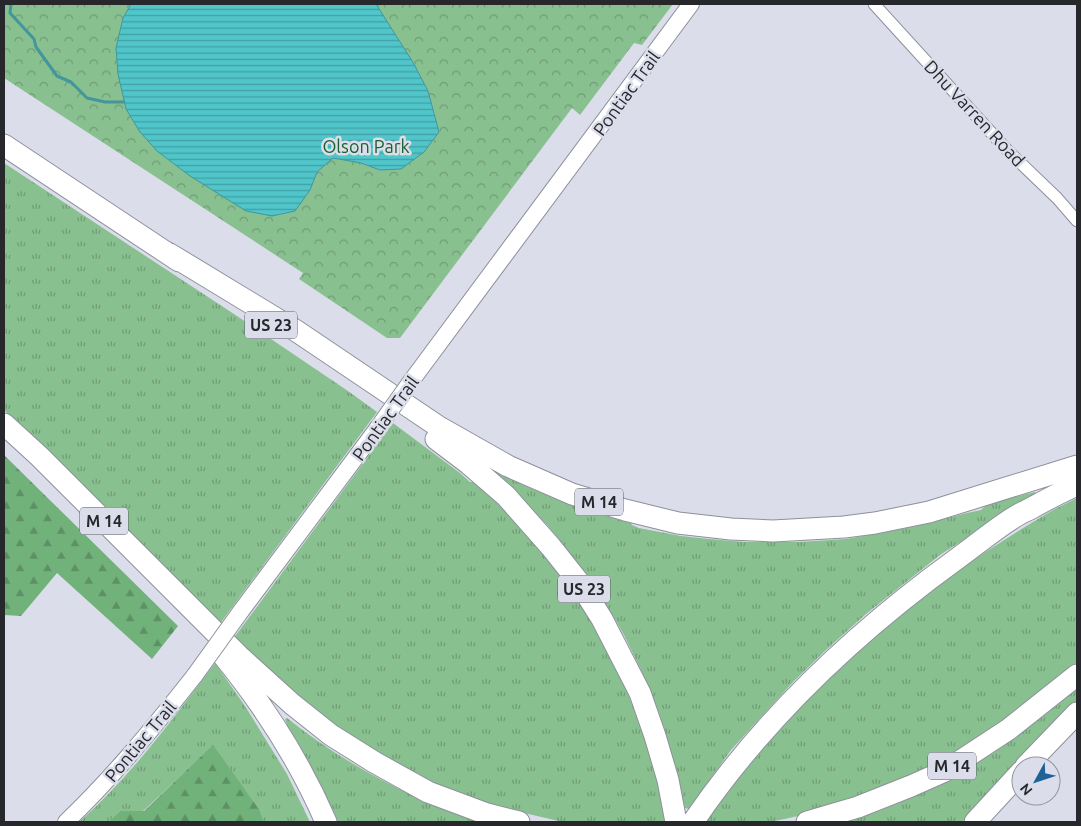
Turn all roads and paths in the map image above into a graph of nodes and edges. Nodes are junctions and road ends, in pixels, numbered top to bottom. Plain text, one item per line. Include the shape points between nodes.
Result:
1 (691, 4) edge
2 (874, 4) edge
3 (4, 145) edge
4 (1077, 221) edge
5 (168, 254) junction
6 (4, 424) edge
7 (4, 431) edge
8 (1077, 466) edge
9 (1077, 485) edge
10 (1077, 674) edge
11 (1077, 713) edge
12 (1036, 756) edge
13 (1011, 783) edge
14 (681, 819) edge
15 (66, 822) edge
16 (326, 822) edge
17 (519, 822) edge
18 (807, 822) edge
19 (975, 822) edge

1 - 15 main road, Pontiac Trail, bridge via 195,675 125,761
2 - 4 street, Dhu Varren Road via 1007,150
3 - 5 highway, US 23
5 - 8 highway, M 14 via 295,330 439,427 508,466 572,494 678,523 773,531 875,523 929,512
5 - 14 highway, US 23 via 436,439 506,496 578,581 602,619 640,693
6 - 17 highway, M 14 via 239,656 331,735 428,792
7 - 16 highway via 198,626 230,664 278,732
9 - 14 highway via 1014,517 883,615 801,692 721,784
10 - 18 highway, M 14 via 1009,728 945,771 858,807
11 - 12 highway
13 - 19 highway

